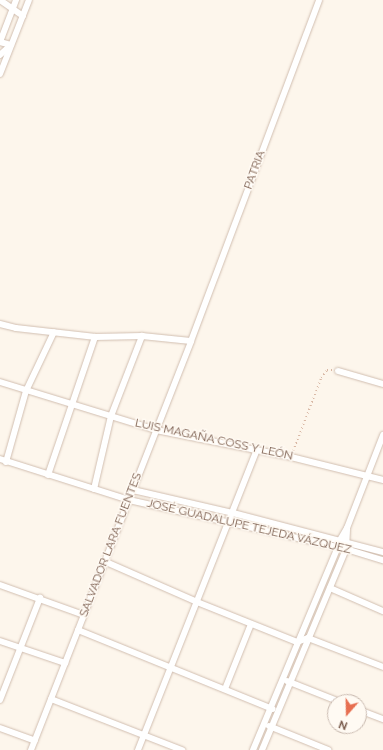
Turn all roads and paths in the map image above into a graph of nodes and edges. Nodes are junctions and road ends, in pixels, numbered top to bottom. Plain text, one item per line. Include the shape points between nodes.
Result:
1 (0, 0) edge
2 (16, 0) edge
3 (29, 0) edge
4 (319, 0) edge
5 (12, 9) junction
6 (23, 16) junction
7 (2, 32) edge
8 (15, 36) junction
9 (0, 42) edge
10 (11, 45) junction
11 (0, 55) edge
12 (0, 74) edge
13 (0, 324) edge
14 (54, 332) junction
15 (142, 336) junction
16 (95, 337) junction
17 (192, 341) junction
18 (338, 371) joint
19 (0, 382) edge
20 (383, 384) edge
21 (26, 391) junction
22 (71, 404) junction
23 (111, 416) junction
24 (156, 430) junction
25 (383, 434) edge
26 (257, 450) junction
27 (291, 457) junction
28 (3, 460) edge
29 (48, 475) junction
30 (366, 476) junction
31 (383, 480) edge
32 (94, 489) junction
33 (133, 490) junction
34 (129, 500) junction
35 (233, 513) junction
36 (229, 522) junction
37 (347, 528) junction
38 (340, 540) junction
39 (348, 542) junction
40 (338, 547) junction
41 (346, 549) junction
42 (383, 552) edge
43 (383, 560) edge
44 (106, 562) junction
45 (0, 584) edge
46 (330, 588) junction
47 (40, 598) junction
48 (197, 602) junction
49 (383, 611) edge
50 (84, 615) junction
51 (251, 624) junction
52 (78, 630) junction
53 (308, 638) junction
54 (0, 640) edge
55 (297, 642) junction
56 (21, 647) junction
57 (65, 663) junction
58 (171, 667) junction
59 (383, 667) edge
60 (282, 678) junction
61 (290, 682) junction
62 (225, 690) junction
63 (327, 697) edge
64 (51, 698) junction
65 (0, 700) edge
66 (270, 708) junction
67 (278, 711) junction
68 (367, 713) edge
69 (383, 719) edge
70 (264, 723) junction
71 (272, 727) junction
72 (0, 728) edge
73 (144, 735) junction
74 (35, 741) junction
75 (31, 750) edge
76 (138, 750) edge
77 (182, 750) edge
78 (253, 750) edge
79 (262, 750) edge
80 (328, 750) edge

1 - 5 street
2 - 5 street
3 - 6 street
4 - 17 street, PATRIA
5 - 6 street
5 - 7 street
6 - 8 street
7 - 8 street
7 - 9 street
8 - 10 street
9 - 10 street
10 - 11 street
10 - 12 street
13 - 14 street
14 - 16 street
14 - 21 street
15 - 16 street
15 - 17 street
15 - 23 street
16 - 22 street
17 - 24 street, SALVADOR LARA FUENTES
18 - 20 street
18 - 27 path via 327,370 321,378
19 - 21 street, LUIS MAGAÑA COSS Y LEÓN
21 - 22 street, LUIS MAGAÑA COSS Y LEÓN
21 - 28 street
22 - 23 street, LUIS MAGAÑA COSS Y LEÓN
22 - 29 street
23 - 24 street, LUIS MAGAÑA COSS Y LEÓN
23 - 32 street
24 - 26 street, LUIS MAGAÑA COSS Y LEÓN
24 - 33 street, SALVADOR LARA FUENTES
25 - 30 street
26 - 27 street, LUIS MAGAÑA COSS Y LEÓN
26 - 35 street
27 - 30 street, LUIS MAGAÑA COSS Y LEÓN
28 - 29 street, JOSÉ GUADALUPE TEJEDA VÁZQUEZ
29 - 32 street, JOSÉ GUADALUPE TEJEDA VÁZQUEZ
30 - 31 street, LUIS MAGAÑA COSS Y LEÓN
30 - 37 street
32 - 34 street, JOSÉ GUADALUPE TEJEDA VÁZQUEZ
33 - 34 street, SALVADOR LARA FUENTES
33 - 35 street, JOSÉ GUADALUPE TEJEDA VÁZQUEZ
34 - 36 street, JOSÉ GUADALUPE TEJEDA VÁZQUEZ
34 - 44 street, SALVADOR LARA FUENTES
35 - 36 street
35 - 38 street, JOSÉ GUADALUPE TEJEDA VÁZQUEZ
36 - 40 street, JOSÉ GUADALUPE TEJEDA VÁZQUEZ
36 - 48 street
37 - 38 street
37 - 39 street
38 - 39 street, JOSÉ GUADALUPE TEJEDA VÁZQUEZ
38 - 40 street
39 - 41 street
39 - 42 street, JOSÉ GUADALUPE TEJEDA VÁZQUEZ
40 - 41 street, JOSÉ GUADALUPE TEJEDA VÁZQUEZ
40 - 55 street
41 - 43 street, JOSÉ GUADALUPE TEJEDA VÁZQUEZ
41 - 46 street
44 - 48 street
44 - 50 street, SALVADOR LARA FUENTES
45 - 47 street
46 - 49 street
46 - 53 street
47 - 50 street
47 - 56 street
48 - 51 street
48 - 58 street
50 - 52 street, SALVADOR LARA FUENTES
51 - 55 street
51 - 62 street
52 - 57 street, SALVADOR LARA FUENTES
52 - 58 street
53 - 55 street
53 - 59 street
53 - 61 street
54 - 56 street
55 - 60 street
56 - 57 street
56 - 65 street
57 - 64 street, SALVADOR LARA FUENTES
58 - 62 street
58 - 73 street
60 - 61 street
60 - 66 street
61 - 63 street
61 - 67 street
62 - 66 street
64 - 73 street
64 - 74 street, SALVADOR LARA FUENTES
66 - 67 street
66 - 70 street
67 - 71 street
68 - 69 street
70 - 71 street
70 - 78 street
71 - 79 street
71 - 80 street
72 - 74 street
73 - 76 street
73 - 77 street
74 - 75 street, SALVADOR LARA FUENTES

